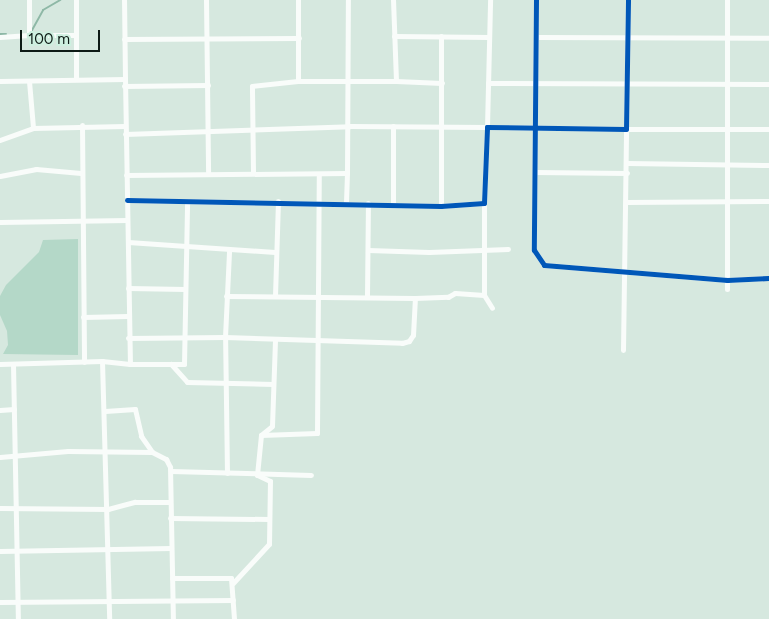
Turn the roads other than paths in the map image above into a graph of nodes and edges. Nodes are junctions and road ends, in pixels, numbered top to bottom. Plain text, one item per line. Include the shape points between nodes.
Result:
1 (29, 0) edge
2 (76, 0) edge
3 (124, 0) edge
4 (206, 0) edge
5 (298, 0) edge
6 (348, 0) edge
7 (393, 0) edge
8 (490, 0) edge
9 (536, 0) edge
10 (628, 0) edge
11 (727, 0) edge
12 (29, 35) junction
13 (76, 35) junction
14 (394, 36) junction
15 (441, 36) junction
16 (489, 36) junction
17 (0, 37) edge
18 (536, 37) junction
19 (627, 37) junction
20 (299, 38) junction
21 (727, 38) junction
22 (769, 38) edge
23 (124, 39) junction
24 (207, 39) junction
25 (125, 78) junction
26 (76, 79) junction
27 (29, 81) junction
28 (298, 81) junction
29 (0, 82) edge
30 (396, 82) junction
31 (348, 83) junction
32 (442, 83) junction
33 (488, 83) junction
34 (535, 83) junction
35 (726, 84) junction
36 (769, 84) edge
37 (208, 85) junction
38 (627, 85) junction
39 (124, 86) junction
40 (82, 125) junction
41 (125, 126) junction
42 (350, 126) junction
43 (393, 126) junction
44 (442, 127) junction
45 (487, 127) junction
46 (33, 128) junction
47 (535, 128) junction
48 (253, 129) junction
49 (626, 129) junction
50 (726, 129) junction
51 (769, 129) edge
52 (209, 130) junction
53 (125, 134) junction
54 (0, 140) edge
55 (627, 163) junction
56 (726, 165) junction
57 (769, 165) edge
58 (253, 172) junction
59 (535, 172) junction
60 (208, 173) junction
61 (347, 173) junction
62 (627, 173) junction
63 (81, 174) junction
64 (319, 174) junction
65 (126, 175) junction
66 (0, 176) edge
67 (127, 200) junction
68 (187, 201) junction
69 (278, 201) junction
70 (320, 201) junction
71 (769, 201) edge
72 (346, 202) junction
73 (626, 202) junction
74 (368, 203) junction
75 (393, 203) junction
76 (484, 203) junction
77 (727, 203) junction
78 (441, 206) junction
79 (80, 220) junction
80 (127, 220) junction
81 (0, 222) edge
82 (128, 242) junction
83 (186, 246) junction
84 (508, 249) dead end
85 (368, 250) junction
86 (484, 250) junction
87 (229, 251) junction
88 (275, 252) junction
89 (625, 271) junction
90 (769, 278) edge
91 (727, 280) junction
92 (128, 288) junction
93 (727, 289) dead end
94 (184, 290) junction
95 (484, 295) junction
96 (226, 296) junction
97 (275, 296) junction
98 (367, 296) junction
99 (320, 297) junction
100 (414, 298) junction
101 (492, 308) dead end
102 (128, 316) junction
103 (83, 317) junction
104 (183, 337) junction
105 (225, 337) junction
106 (128, 338) junction
107 (275, 339) junction
108 (319, 340) junction
109 (623, 350) dead end
110 (102, 361) junction
111 (84, 362) junction
112 (0, 364) edge
113 (12, 364) junction
114 (130, 364) junction
115 (171, 364) junction
116 (226, 383) junction
117 (273, 384) junction
118 (14, 409) junction
119 (0, 410) edge
120 (105, 411) junction
121 (262, 435) junction
122 (152, 452) junction
123 (107, 453) junction
124 (16, 456) junction
125 (0, 457) edge
126 (171, 471) junction
127 (226, 473) junction
128 (257, 475) junction
129 (311, 475) dead end
130 (170, 502) junction
131 (0, 508) edge
132 (17, 508) junction
133 (108, 509) junction
134 (170, 518) junction
135 (269, 519) junction
136 (171, 548) junction
137 (108, 549) junction
138 (19, 550) junction
139 (0, 551) edge
140 (172, 578) junction
141 (233, 583) junction
142 (110, 600) junction
143 (172, 600) junction
144 (233, 600) junction
145 (18, 601) junction
146 (0, 602) edge
147 (18, 619) edge
148 (110, 619) edge
149 (173, 619) edge
150 (234, 619) edge

1 - 12 street
2 - 13 street
3 - 23 street
4 - 24 street
5 - 20 street
6 - 31 street
7 - 14 street
8 - 16 street
9 - 18 street
10 - 19 street
11 - 21 street
12 - 13 street
12 - 17 street
13 - 26 street
14 - 15 street
14 - 30 street
15 - 16 street
15 - 32 street
16 - 33 street
18 - 19 street
18 - 34 street
19 - 21 street
19 - 38 street
20 - 24 street
20 - 28 street
21 - 22 street
21 - 35 street
23 - 24 street
23 - 25 street
24 - 37 street
25 - 26 street
25 - 39 street
26 - 27 street
27 - 29 street
27 - 46 street
28 - 31 street
28 - 48 street via 252,86
30 - 31 street
30 - 32 street
31 - 42 street
32 - 44 street
33 - 34 street
33 - 45 street
34 - 38 street
34 - 47 street
35 - 36 street
35 - 38 street
35 - 50 street
37 - 39 street
37 - 52 street
38 - 49 street
39 - 41 street
40 - 41 street
40 - 46 street
40 - 63 street
41 - 53 street
42 - 43 street
42 - 48 street
42 - 61 street
43 - 44 street
43 - 75 street
44 - 45 street
44 - 78 street
45 - 47 street
45 - 76 street
46 - 54 street
47 - 49 street
47 - 59 street
48 - 52 street
48 - 58 street
49 - 50 street
49 - 55 street
50 - 51 street
50 - 56 street
52 - 53 street
52 - 60 street
53 - 65 street
55 - 56 street
55 - 62 street
56 - 57 street
56 - 77 street
58 - 60 street
58 - 64 street
59 - 62 street
59 - 89 street via 534,250 544,266
60 - 65 street
61 - 64 street
61 - 72 street
62 - 73 street
63 - 66 street via 36,169
63 - 79 street
64 - 70 street
65 - 67 street
67 - 68 street
67 - 80 street
68 - 69 street
68 - 83 street
69 - 70 street
69 - 88 street
70 - 72 street
70 - 99 street
71 - 77 street
72 - 74 street
73 - 77 street
73 - 89 street
74 - 75 street
74 - 85 street
75 - 78 street
76 - 78 street
76 - 86 street
77 - 91 street
79 - 80 street
79 - 81 street
79 - 103 street
80 - 82 street
82 - 83 street
82 - 92 street
83 - 87 street
83 - 94 street
84 - 86 street
85 - 86 street
85 - 98 street
86 - 95 street
87 - 88 street
87 - 96 street
88 - 97 street
89 - 91 street
89 - 109 street
90 - 91 street
91 - 93 street
92 - 94 street
92 - 102 street
94 - 104 street
95 - 100 street via 455,293 448,297
95 - 101 street
96 - 97 street
96 - 105 street
97 - 99 street
98 - 99 street
98 - 100 street
99 - 108 street
100 - 108 street via 413,335 409,341 364,344
102 - 103 street
102 - 106 street
103 - 111 street
104 - 105 street
104 - 106 street
104 - 115 street via 184,364
105 - 107 street
105 - 116 street
106 - 114 street
107 - 108 street
107 - 117 street
108 - 121 street via 317,434
110 - 111 street
110 - 114 street
110 - 120 street
111 - 113 street
112 - 113 street
113 - 118 street
114 - 115 street
115 - 116 street via 187,382
116 - 117 street
116 - 127 street
117 - 121 street via 272,426
118 - 119 street
118 - 124 street
120 - 122 street via 135,410 141,436
120 - 123 street
121 - 128 street
122 - 123 street
122 - 126 street via 166,459
123 - 124 street via 59,452
123 - 133 street
124 - 125 street
124 - 132 street
126 - 127 street
126 - 130 street
127 - 128 street
128 - 129 street
128 - 135 street via 270,481
130 - 133 street via 135,502
130 - 134 street
131 - 132 street
132 - 133 street
132 - 138 street
133 - 137 street
134 - 135 street
134 - 136 street
135 - 141 street via 269,544
136 - 137 street
136 - 140 street
137 - 138 street
137 - 142 street
138 - 139 street
138 - 145 street
140 - 141 street via 228,576
140 - 143 street
141 - 144 street
142 - 143 street
142 - 145 street
142 - 148 street
143 - 144 street
143 - 149 street
144 - 150 street
145 - 146 street
145 - 147 street

